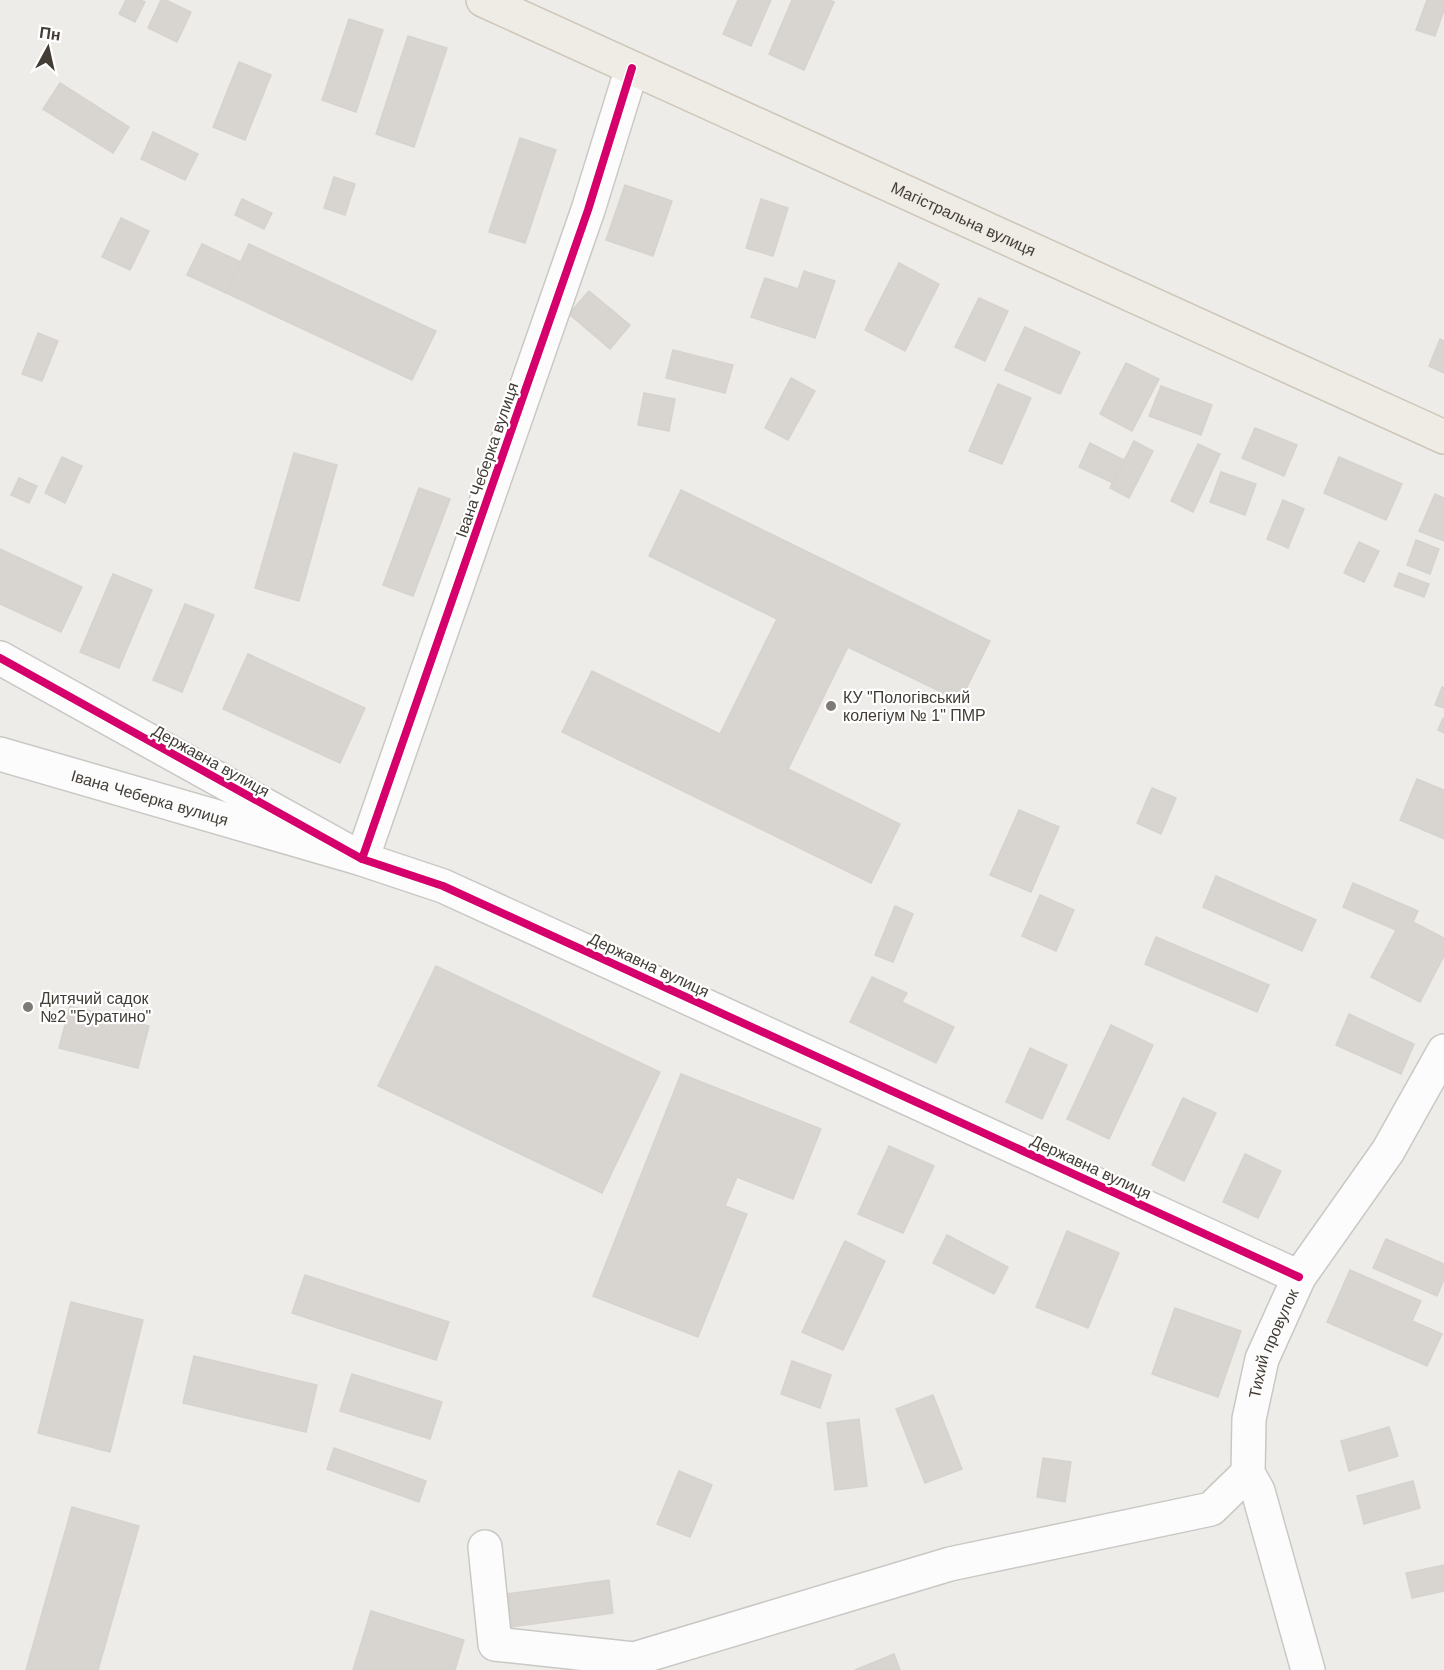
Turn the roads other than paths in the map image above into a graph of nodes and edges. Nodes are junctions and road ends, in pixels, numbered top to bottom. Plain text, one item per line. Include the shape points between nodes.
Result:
1 (483, 0) edge
2 (632, 68) junction
3 (1444, 437) edge
4 (0, 658) edge
5 (0, 754) edge
6 (362, 859) junction
7 (1444, 1051) edge
8 (1299, 1277) junction
9 (1248, 1473) junction
10 (485, 1547) dead end
11 (626, 1665) edge
12 (1308, 1670) edge

1 - 2 main road, Магістральна вулиця
2 - 3 main road, Магістральна вулиця
2 - 6 street, Івана Чеберка вулиця via 584,221
4 - 6 street, Державна вулиця
5 - 6 street, Івана Чеберка вулиця
6 - 8 street, Державна вулиця via 454,891
7 - 8 street, Тихий провулок via 1388,1151
8 - 9 street, Тихий провулок via 1262,1359 1250,1419
9 - 11 street via 1211,1509 950,1564
9 - 12 street, Тихий провулок via 1258,1491
10 - 11 street via 495,1644

